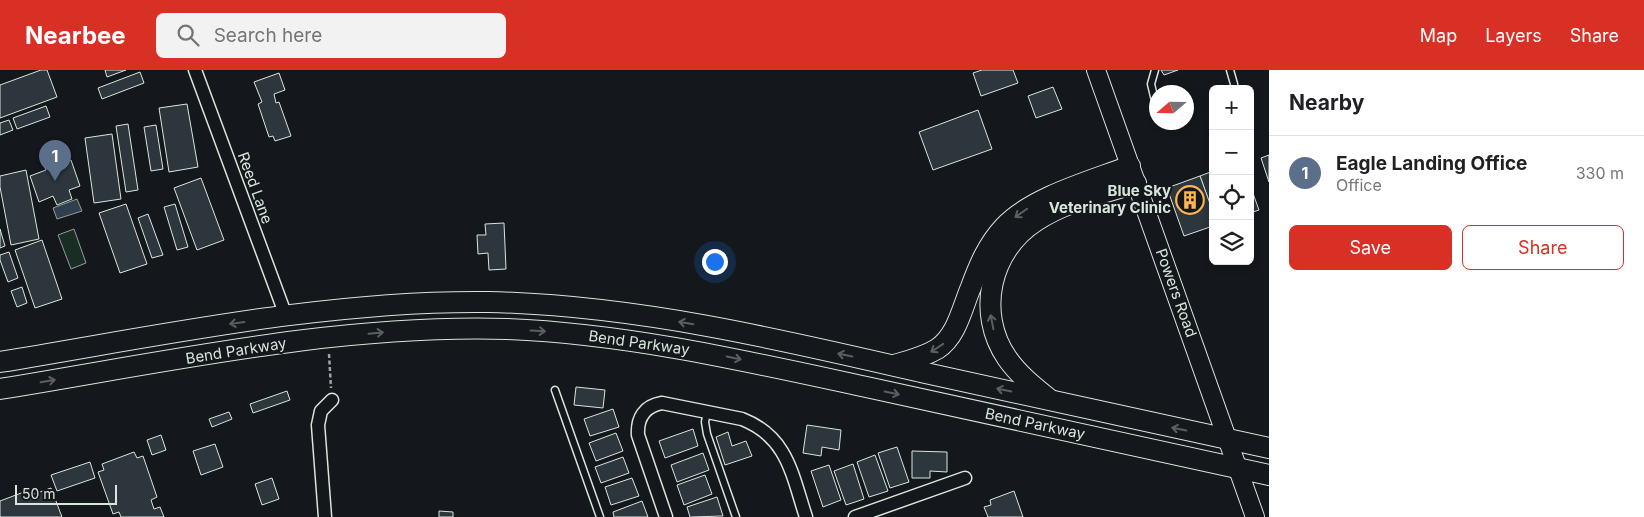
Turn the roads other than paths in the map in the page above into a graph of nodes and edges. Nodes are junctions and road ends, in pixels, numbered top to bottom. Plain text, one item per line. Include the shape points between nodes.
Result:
1 (195, 70) edge
2 (1096, 70) edge
3 (1155, 70) edge
4 (1230, 70) edge
5 (1150, 85) edge
6 (1234, 85) edge
7 (1133, 174) junction
8 (286, 316) junction
9 (0, 362) edge
10 (892, 365) junction
11 (0, 389) edge
12 (554, 390) dead end
13 (332, 400) road end
14 (1052, 400) junction
15 (707, 412) junction
16 (1227, 438) junction
17 (1269, 448) edge
18 (1238, 469) junction
19 (1269, 475) edge
20 (965, 478) dead end
21 (325, 517) edge
22 (600, 517) edge
23 (666, 517) edge
24 (736, 517) edge
25 (806, 517) edge
26 (855, 517) edge
27 (1255, 517) edge

1 - 8 street, Reed Lane
2 - 7 main road, Powers Road
3 - 5 lane
4 - 6 lane
7 -> 10 highway via 1045,200 1010,221 985,254 948,338 931,352
14 -> 7 highway via 1018,372 998,342 990,304 996,271 1014,240 1037,220
7 - 16 main road, Powers Road
8 -> 9 highway, Bend Parkway
10 -> 8 highway, Bend Parkway via 706,326 558,306 484,302 422,304
14 -> 10 highway, Bend Parkway
11 -> 18 highway, Bend Parkway via 336,337 441,329 557,332 630,340 726,357
12 - 22 lane
13 - 21 street via 321,411 318,425
16 -> 14 highway, Bend Parkway
15 - 23 street via 662,403 653,404 640,417 638,435
15 - 24 lane via 707,434
15 - 25 street via 754,424 778,444
16 - 17 highway, Bend Parkway
16 - 18 main road, Powers Road
18 - 19 highway, Bend Parkway
18 - 27 main road, Powers Road
20 - 26 street

